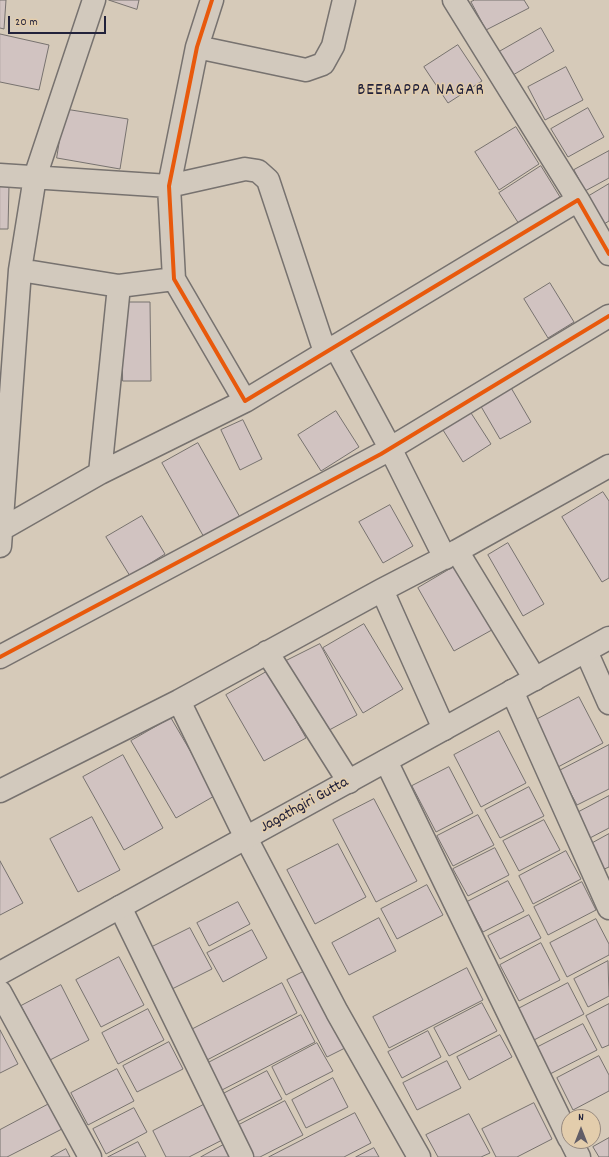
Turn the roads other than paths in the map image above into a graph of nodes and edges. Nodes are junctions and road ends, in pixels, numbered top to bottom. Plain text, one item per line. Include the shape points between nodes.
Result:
1 (94, 0) edge
2 (212, 0) edge
3 (344, 0) edge
4 (454, 0) edge
5 (197, 47) junction
6 (0, 175) edge
7 (35, 177) junction
8 (169, 186) junction
9 (578, 200) junction
10 (609, 254) edge
11 (20, 270) junction
12 (174, 279) junction
13 (119, 286) junction
14 (609, 316) edge
15 (330, 349) junction
16 (245, 400) junction
17 (390, 448) junction
18 (609, 466) edge
19 (100, 473) junction
20 (1, 537) edge
21 (451, 555) junction
22 (382, 590) junction
23 (609, 638) edge
24 (586, 651) junction
25 (267, 652) junction
26 (0, 657) edge
27 (535, 679) junction
28 (512, 691) junction
29 (179, 701) junction
30 (609, 703) edge
31 (444, 729) junction
32 (386, 761) junction
33 (349, 782) junction
34 (0, 791) edge
35 (246, 838) junction
36 (120, 907) junction
37 (609, 908) edge
38 (0, 973) edge
39 (0, 992) edge
40 (561, 1122) edge
41 (90, 1157) edge
42 (242, 1157) edge
43 (419, 1157) edge

1 - 7 street
2 - 5 street
3 - 5 street via 332,46 323,64 306,70
4 - 9 street
5 - 8 street
6 - 7 street
7 - 8 street
7 - 11 street
8 - 12 street
8 - 15 street via 245,169 258,171 268,180
9 - 10 street
9 - 15 street
11 - 13 street
11 - 20 street
12 - 13 street
12 - 16 street
13 - 19 street
14 - 17 street
15 - 16 street
15 - 17 street
16 - 19 street
17 - 21 street
17 - 26 street
18 - 21 street
19 - 20 street
21 - 22 street
21 - 27 street
22 - 25 street
22 - 31 street
23 - 24 street, Jagathgiri Gutta
24 - 27 street, Jagathgiri Gutta
24 - 30 street
25 - 29 street
25 - 33 street
27 - 28 street, Jagathgiri Gutta
28 - 31 street, Jagathgiri Gutta
28 - 37 street
29 - 34 street
29 - 35 street
31 - 32 street, Jagathgiri Gutta
32 - 33 street, Jagathgiri Gutta
32 - 40 street
33 - 35 street, Jagathgiri Gutta
35 - 36 street, Jagathgiri Gutta
35 - 43 street via 337,1012
36 - 38 street, Jagathgiri Gutta
36 - 42 street
39 - 41 street

